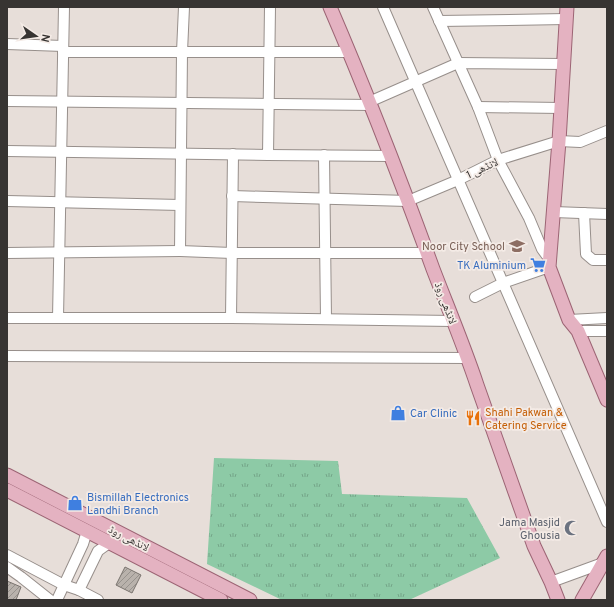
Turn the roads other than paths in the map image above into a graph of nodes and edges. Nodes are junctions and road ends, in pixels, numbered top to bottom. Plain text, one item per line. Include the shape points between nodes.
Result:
1 (64, 7) edge
2 (184, 7) edge
3 (270, 7) edge
4 (330, 7) edge
5 (383, 7) edge
6 (433, 7) edge
7 (566, 13) edge
8 (439, 21) junction
9 (7, 44) edge
10 (63, 49) junction
11 (182, 52) junction
12 (269, 52) junction
13 (349, 52) junction
14 (458, 63) junction
15 (563, 64) junction
16 (415, 82) junction
17 (7, 101) edge
18 (62, 102) junction
19 (181, 103) junction
20 (269, 104) junction
21 (370, 104) junction
22 (478, 107) junction
23 (561, 108) junction
24 (605, 134) edge
25 (559, 141) junction
26 (7, 151) edge
27 (61, 151) junction
28 (181, 154) junction
29 (233, 154) junction
30 (268, 155) junction
31 (324, 155) junction
32 (390, 156) junction
33 (498, 160) junction
34 (458, 180) junction
35 (232, 196) junction
36 (325, 198) junction
37 (7, 201) edge
38 (408, 201) junction
39 (61, 202) junction
40 (180, 204) junction
41 (554, 212) junction
42 (584, 213) junction
43 (607, 214) edge
44 (180, 251) junction
45 (7, 253) edge
46 (60, 253) junction
47 (232, 253) junction
48 (325, 253) junction
49 (428, 253) junction
50 (607, 260) edge
51 (550, 264) junction
52 (503, 283) junction
53 (475, 297) dead end
54 (7, 318) edge
55 (58, 318) junction
56 (231, 318) junction
57 (607, 318) edge
58 (326, 319) junction
59 (569, 320) junction
60 (453, 321) junction
61 (578, 331) junction
62 (607, 331) edge
63 (7, 356) edge
64 (468, 358) junction
65 (607, 400) edge
66 (7, 475) edge
67 (7, 490) edge
68 (84, 514) junction
69 (607, 522) edge
70 (83, 529) junction
71 (117, 531) junction
72 (109, 543) junction
73 (7, 555) edge
74 (605, 559) edge
75 (7, 568) edge
76 (551, 582) junction
77 (64, 585) junction
78 (79, 590) junction
79 (50, 600) edge
80 (57, 600) edge
81 (98, 600) edge
82 (221, 600) edge
83 (250, 600) edge
84 (558, 600) edge
85 (582, 600) edge

1 - 10 street
2 - 11 street
3 - 12 street
4 - 13 main road, لانڈھی روڈ
5 - 16 street
6 - 8 street
7 - 8 street
7 - 15 main road
8 - 14 street
9 - 10 street
10 - 11 street
10 - 18 street
11 - 12 street
11 - 19 street
12 - 13 street
12 - 20 street
13 - 21 main road, لانڈھی روڈ
14 - 15 street
14 - 16 street
14 - 22 street
15 - 23 main road
16 - 21 street
16 - 34 street
17 - 18 street
18 - 19 street
18 - 27 street
19 - 20 street
19 - 28 street
20 - 21 street
20 - 30 street
21 - 32 main road, لانڈھی روڈ
22 - 23 street
22 - 33 street
23 - 25 main road
24 - 25 street via 580,142
25 - 33 street, لانڈھی 1
25 - 41 main road
26 - 27 street
27 - 28 street
27 - 39 street
28 - 29 street
28 - 40 street
29 - 30 street
29 - 35 street
30 - 31 street
31 - 32 street
31 - 36 street
32 - 38 main road, لانڈھی روڈ
33 - 34 street, لانڈھی 1
33 - 51 street
34 - 38 street, لانڈھی 1
34 - 52 street
35 - 36 street
35 - 47 street
36 - 38 street
36 - 48 street
37 - 39 street
38 - 49 main road, لانڈھی روڈ
39 - 40 street
39 - 46 street
40 - 44 street
41 - 42 street
41 - 51 main road
42 - 43 street
42 - 50 street via 586,254 593,260
44 - 46 street
44 - 47 street
45 - 46 street
46 - 55 street
47 - 48 street
47 - 56 street
48 - 49 street
48 - 58 street
49 - 60 main road, لانڈھی روڈ
51 - 52 street
51 - 59 main road
52 - 53 street
52 - 69 street
54 - 55 street
55 - 56 street
56 - 58 street
57 - 59 street
58 - 60 street
59 - 61 main road
60 - 64 main road, لانڈھی روڈ
61 - 62 street
61 - 65 main road
63 - 64 street
64 - 76 main road, لانڈھی روڈ via 534,546
66 - 68 main road, لانڈھی روڈ
67 - 70 main road, لانڈھی روڈ
68 - 70 main road via 87,522
68 - 71 main road, لانڈھی روڈ
70 - 72 main road, لانڈھی روڈ
70 - 77 street via 83,544
71 - 72 main road via 109,533
71 - 83 main road, لانڈھی روڈ
72 - 78 street via 98,551
72 - 82 main road, لانڈھی روڈ
73 - 77 street
74 - 76 street
74 - 85 main road
75 - 79 street
76 - 84 main road, لانڈھی روڈ
77 - 78 street
77 - 80 street
78 - 81 street

